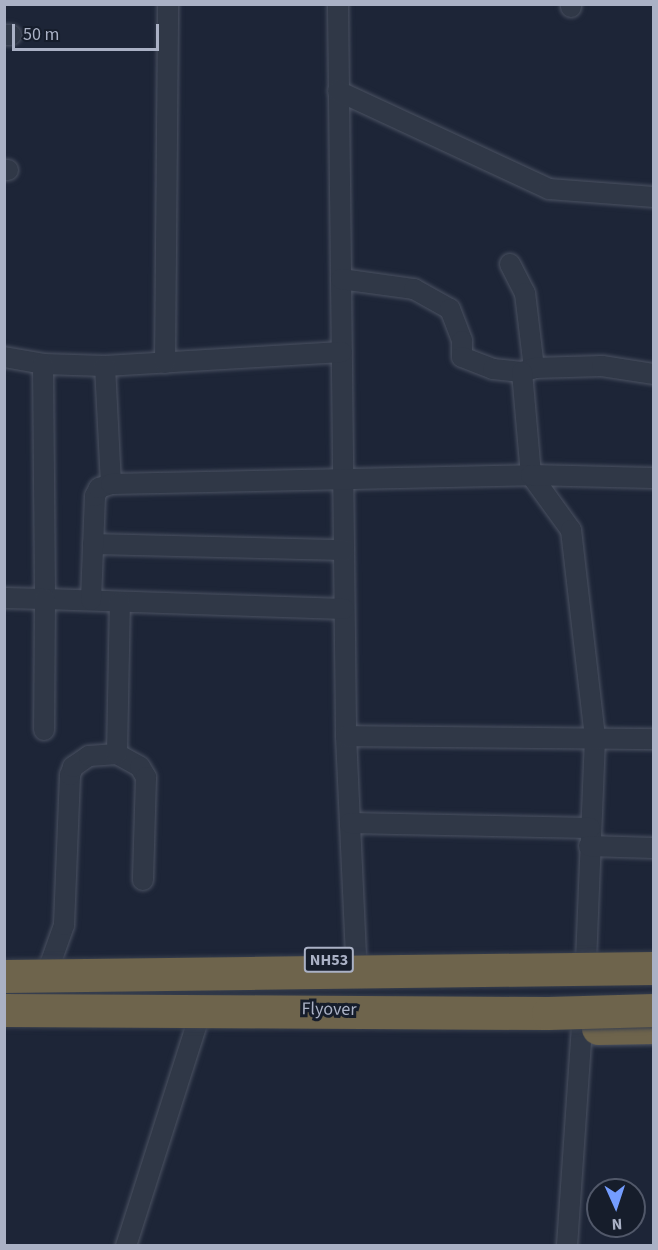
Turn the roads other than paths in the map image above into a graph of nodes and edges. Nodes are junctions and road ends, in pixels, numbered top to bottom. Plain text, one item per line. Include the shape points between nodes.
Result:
1 (168, 4) edge
2 (338, 4) edge
3 (339, 91) junction
4 (654, 197) edge
5 (510, 264) dead end
6 (341, 279) junction
7 (342, 352) junction
8 (4, 357) edge
9 (165, 363) junction
10 (44, 364) junction
11 (105, 366) junction
12 (528, 370) junction
13 (654, 374) edge
14 (531, 475) junction
15 (654, 478) edge
16 (343, 480) junction
17 (111, 484) junction
18 (93, 544) junction
19 (344, 550) junction
20 (4, 598) edge
21 (45, 600) junction
22 (91, 600) junction
23 (120, 602) junction
24 (344, 609) junction
25 (44, 730) dead end
26 (346, 736) junction
27 (594, 738) junction
28 (654, 739) edge
29 (117, 754) junction
30 (350, 823) junction
31 (590, 837) junction
32 (654, 848) edge
33 (143, 880) dead end
34 (356, 960) junction
35 (654, 960) edge
36 (586, 962) junction
37 (654, 968) edge
38 (4, 970) edge
39 (48, 970) junction
40 (4, 976) edge
41 (4, 1010) edge
42 (654, 1010) edge
43 (4, 1020) edge
44 (198, 1021) junction
45 (352, 1021) junction
46 (654, 1027) edge
47 (582, 1028) junction
48 (126, 1245) edge
49 (567, 1245) edge

1 - 9 street
2 - 3 street
3 - 4 street via 549,189
3 - 6 street
5 - 12 street via 525,293
6 - 7 street
6 - 12 street via 414,289 450,309 462,341 462,357 493,369
7 - 9 street
7 - 16 street
8 - 10 street
9 - 11 street
10 - 11 street
10 - 21 street
11 - 17 street
12 - 13 street via 602,366
12 - 14 street
14 - 15 street
14 - 16 street
14 - 27 street via 571,530
16 - 17 street
16 - 19 street
17 - 18 street via 99,488 94,496
18 - 19 street
18 - 22 street
19 - 24 street
20 - 21 street
21 - 22 street
21 - 25 street
22 - 23 street
23 - 24 street
23 - 29 street
24 - 26 street
26 - 27 street
26 - 30 street
27 - 28 street
27 - 31 street
29 - 33 street via 141,767 146,777
29 - 39 street via 89,756 73,767 70,775 64,925
30 - 31 street
30 - 34 street
31 - 32 street
31 - 36 street
34 - 36 highway, NH53
34 - 39 highway, NH53 via 146,960
34 - 45 highway
35 - 36 highway, NH53
37 - 40 highway, NH53, bridge
38 - 39 highway, NH53
41 - 42 highway, Flyover, bridge via 548,1013
43 - 44 highway
44 - 45 highway
44 - 48 street
45 - 47 highway
46 - 47 highway
47 - 49 street

